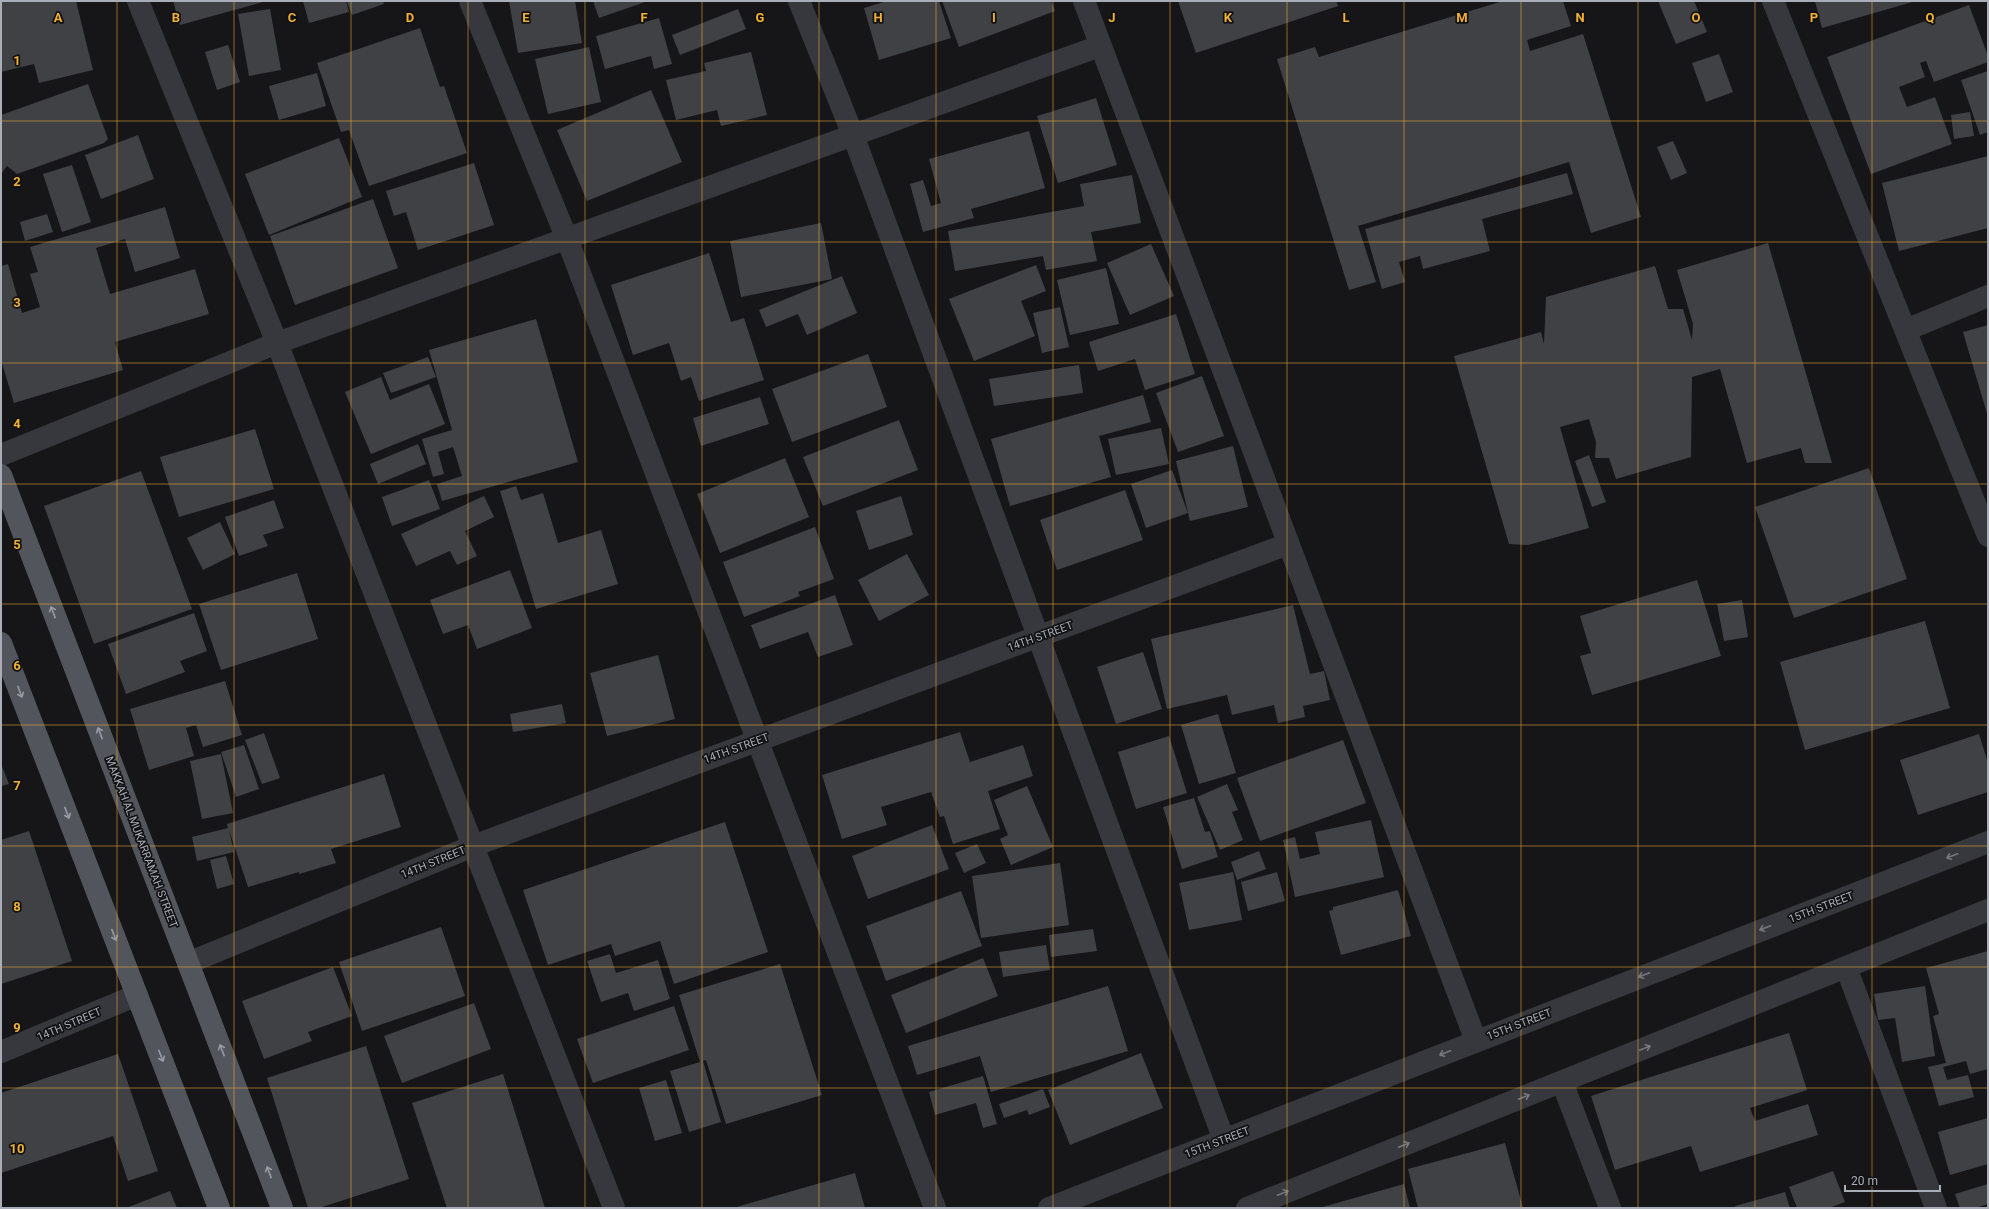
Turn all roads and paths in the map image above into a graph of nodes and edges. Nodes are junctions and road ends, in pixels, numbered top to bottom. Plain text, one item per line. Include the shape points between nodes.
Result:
1 (138, 1) edge
2 (470, 1) edge
3 (799, 1) edge
4 (1084, 1) edge
5 (1773, 1) edge
6 (1100, 46) junction
7 (853, 135) junction
8 (567, 239) junction
9 (1988, 296) edge
10 (1906, 330) junction
11 (277, 343) junction
12 (1, 455) edge
13 (1, 475) edge
14 (1988, 536) edge
15 (1288, 544) junction
16 (1038, 636) junction
17 (1, 643) edge
18 (757, 741) junction
19 (1988, 842) edge
20 (473, 846) junction
21 (1988, 910) edge
22 (188, 963) junction
23 (1846, 968) junction
24 (137, 995) junction
25 (1476, 1041) junction
26 (1, 1052) edge
27 (1562, 1082) junction
28 (1224, 1140) junction
29 (1250, 1207) edge
30 (219, 1208) edge
31 (282, 1208) edge
32 (614, 1208) edge
33 (935, 1208) edge
34 (1050, 1208) edge
35 (1610, 1208) edge
36 (1936, 1208) edge

1 - 11 street
2 - 8 street
3 - 7 street
4 - 6 street
5 - 10 street
6 - 7 street
6 - 15 street
7 - 8 street
7 - 16 street
8 - 11 street
8 - 18 street
9 - 10 street
10 - 14 street
11 - 12 street
11 - 20 street
22 -> 13 main road, MAKKAH AL MUKARRAMAH STREET
15 - 16 street, 14TH STREET
15 - 25 street
16 - 18 street, 14TH STREET
16 - 28 street
17 -> 24 main road
18 - 20 street, 14TH STREET
18 - 33 street
19 -> 25 street, 15TH STREET
20 - 22 street, 14TH STREET
20 - 32 street
21 - 23 street
31 -> 22 main road, MAKKAH AL MUKARRAMAH STREET
27 -> 23 street
23 - 36 street
24 - 26 street, 14TH STREET
24 -> 30 main road
25 -> 28 street, 15TH STREET
29 -> 27 street
27 - 35 street
28 - 34 street, 15TH STREET

